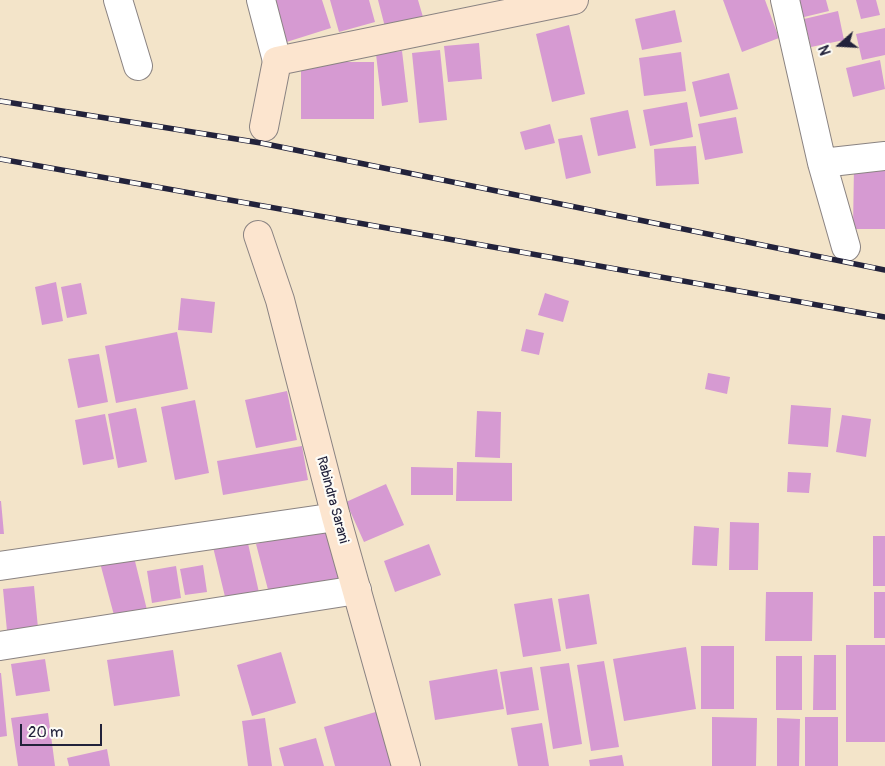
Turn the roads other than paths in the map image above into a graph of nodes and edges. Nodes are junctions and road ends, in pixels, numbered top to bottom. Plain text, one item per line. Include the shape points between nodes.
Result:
1 (118, 0) edge
2 (261, 0) edge
3 (574, 0) edge
4 (785, 0) edge
5 (277, 61) junction
6 (138, 66) dead end
7 (264, 127) dead end
8 (885, 156) edge
9 (822, 163) junction
10 (258, 235) dead end
11 (846, 247) dead end
12 (336, 517) junction
13 (0, 566) edge
14 (357, 590) junction
15 (0, 646) edge
16 (406, 766) edge

1 - 6 street
2 - 5 street
3 - 5 street
4 - 9 street
5 - 7 street
8 - 9 street
9 - 11 street
10 - 12 street, Rabindra Sarani via 280,300
12 - 13 street
12 - 14 street, Rabindra Sarani
14 - 15 street
14 - 16 street, Rabindra Sarani

